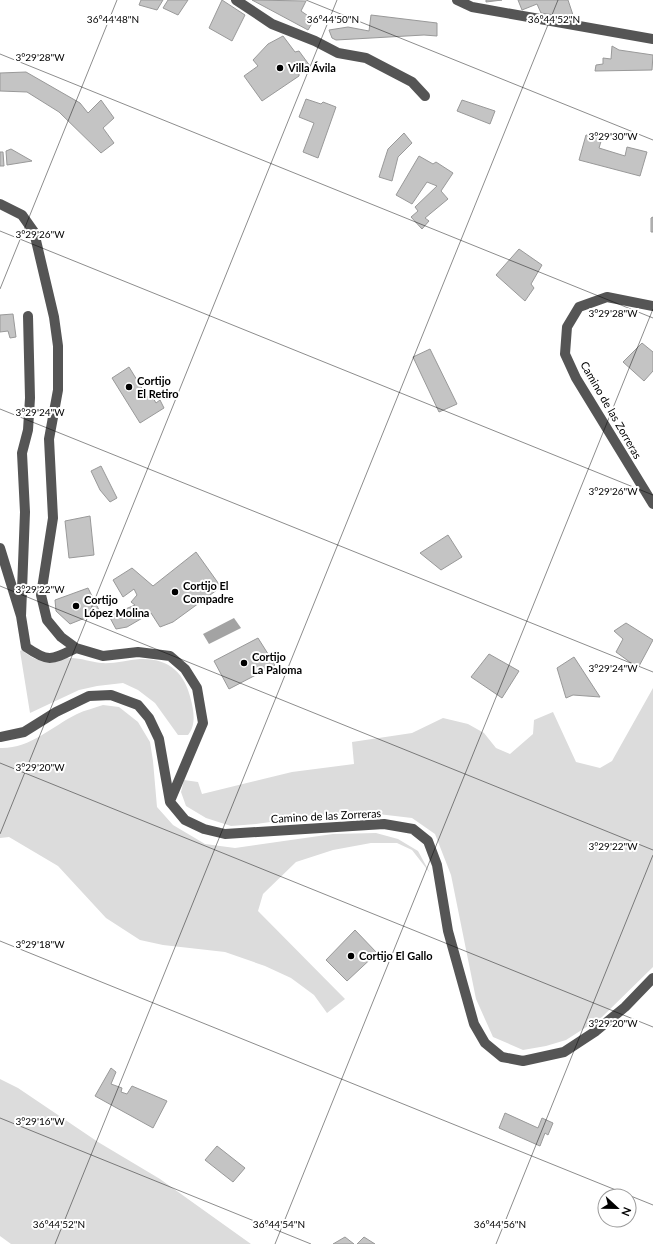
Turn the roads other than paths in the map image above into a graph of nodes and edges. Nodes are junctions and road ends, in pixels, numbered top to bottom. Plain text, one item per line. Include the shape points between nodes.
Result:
1 (236, 0) edge
2 (457, 0) edge
3 (653, 39) edge
4 (425, 96) dead end
5 (0, 204) edge
6 (653, 306) edge
7 (28, 316) dead end
8 (653, 504) edge
9 (0, 548) edge
10 (21, 616) junction
11 (76, 648) junction
12 (0, 737) edge
13 (170, 802) junction
14 (653, 978) edge

1 - 4 street via 272,24 338,53 366,58 412,82
2 - 3 street via 472,6
5 - 11 street via 22,215 34,232 54,317 58,346 58,390 48,439 53,518 41,595 47,620 61,637
6 - 8 street, Camino de las Zorreras via 607,297 579,307 567,328 566,354 576,378
7 - 10 street via 30,398 28,430 22,453 26,512
9 - 10 street
10 - 11 street via 26,647 42,658 56,658
11 - 13 street via 103,656 138,652 170,656 186,669 197,688 203,723
12 - 13 street, Camino de las Zorreras via 24,732 89,696 111,695 132,702 149,718 159,739
13 - 14 street, Camino de las Zorreras via 185,820 204,829 225,834 384,824 413,829 428,841 437,865 448,931 474,1024 485,1043 502,1057 523,1061 564,1052 619,1012

